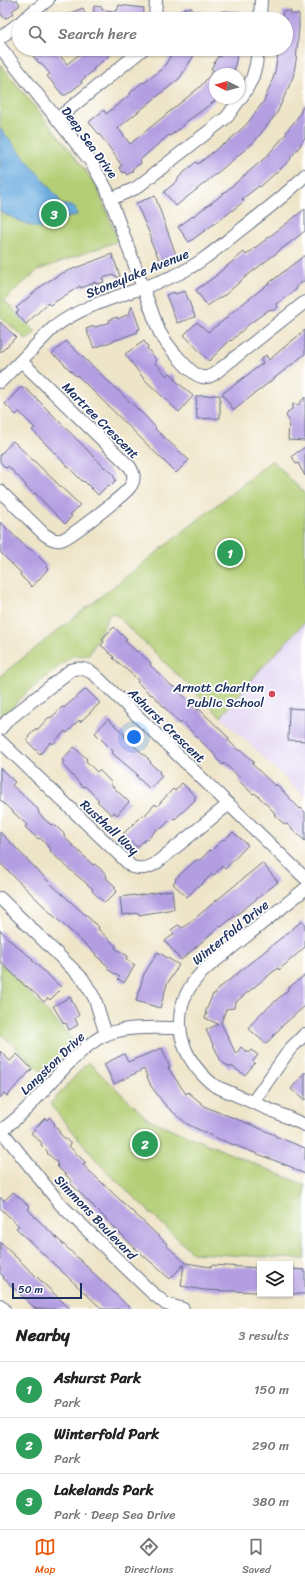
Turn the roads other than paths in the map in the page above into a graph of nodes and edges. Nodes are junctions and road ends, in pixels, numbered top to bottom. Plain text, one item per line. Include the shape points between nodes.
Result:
1 (48, 0) edge
2 (156, 0) edge
3 (261, 0) edge
4 (33, 12) edge
5 (155, 12) edge
6 (260, 12) edge
7 (12, 29) edge
8 (0, 38) edge
9 (0, 47) edge
10 (135, 56) edge
11 (257, 56) edge
12 (57, 120) junction
13 (305, 175) edge
14 (111, 200) junction
15 (143, 287) junction
16 (305, 302) edge
17 (22, 361) junction
18 (0, 382) edge
19 (0, 491) edge
20 (0, 729) edge
21 (0, 741) edge
22 (229, 804) junction
23 (305, 878) edge
24 (305, 889) edge
25 (0, 898) edge
26 (180, 1028) junction
27 (305, 1034) edge
28 (106, 1035) junction
29 (253, 1102) junction
30 (305, 1124) edge
31 (0, 1130) edge
32 (0, 1305) edge
33 (4, 1309) edge
34 (182, 1309) edge

1 - 4 street
2 - 5 street
3 - 6 street
7 - 8 street
9 - 12 street, Deep Sea Drive
10 - 12 street
11 - 14 street via 252,79 227,117 136,188
12 - 14 street, Deep Sea Drive via 95,169
13 - 15 street, Stoneylake Avenue via 288,192 199,263
14 - 15 street, Deep Sea Drive
15 - 16 street, Deep Sea Drive via 165,343 195,374 202,377 214,374
15 - 17 street, Stoneylake Avenue via 78,311 53,328
17 - 18 street, Stoneylake Avenue
17 - 19 street, Martree Crescent via 130,467 134,478 131,486 123,494 70,536 56,541 44,534
20 - 22 street, Ashurst Crescent via 71,670 82,669 94,674
21 - 22 street, Rusthall Way via 132,867 148,868 155,864
22 - 23 street, Ashurst Crescent
24 - 26 street, Winterfold Drive via 198,975 185,997
25 - 28 street via 75,970 86,984 95,999
26 - 28 street, Langston Drive via 135,1029
26 - 29 street, Winterfold Drive via 185,1050 199,1073 215,1086
27 - 29 street via 290,1049
28 - 31 street, Langston Drive via 86,1047 35,1100
29 - 30 street, Winterfold Drive
31 - 34 street, Simmons Boulevard via 61,1205 150,1291 166,1304
32 - 33 street

